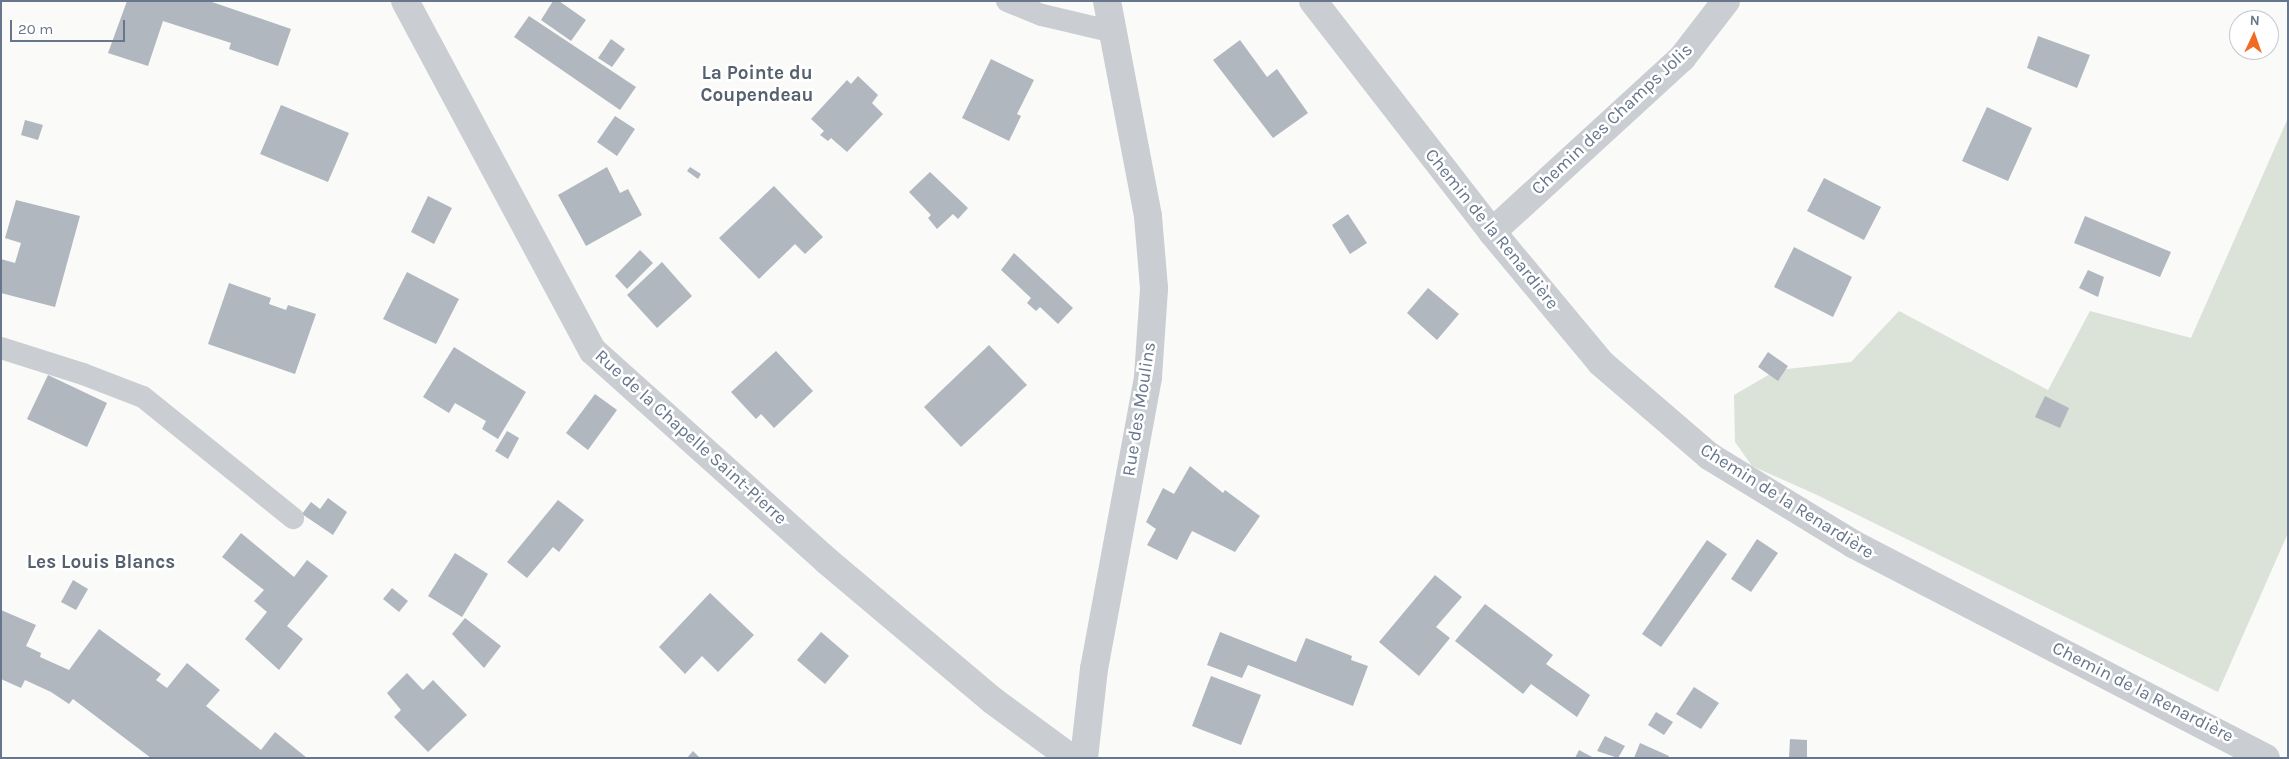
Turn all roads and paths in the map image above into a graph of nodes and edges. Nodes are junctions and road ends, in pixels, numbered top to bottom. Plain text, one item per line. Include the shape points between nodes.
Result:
1 (405, 1) edge
2 (1008, 1) edge
3 (1107, 1) edge
4 (1313, 1) edge
5 (1726, 1) edge
6 (1114, 32) junction
7 (1492, 232) junction
8 (1, 348) edge
9 (293, 518) dead end
10 (2267, 757) edge
11 (1071, 758) edge
12 (1084, 758) edge

1 - 11 street, Rue de la Chapelle Saint-Pierre via 593,352 828,561 992,700
2 - 6 lane via 1042,15
3 - 6 street, Rue des Moulins
4 - 7 street, Chemin de la Renardière
5 - 7 street, Chemin des Champs Jolis via 1682,58
6 - 12 street, Rue des Moulins via 1148,216 1154,288 1148,377 1094,669
7 - 10 street, Chemin de la Renardière via 1601,363 1709,456 1853,544
8 - 9 lane via 143,397

